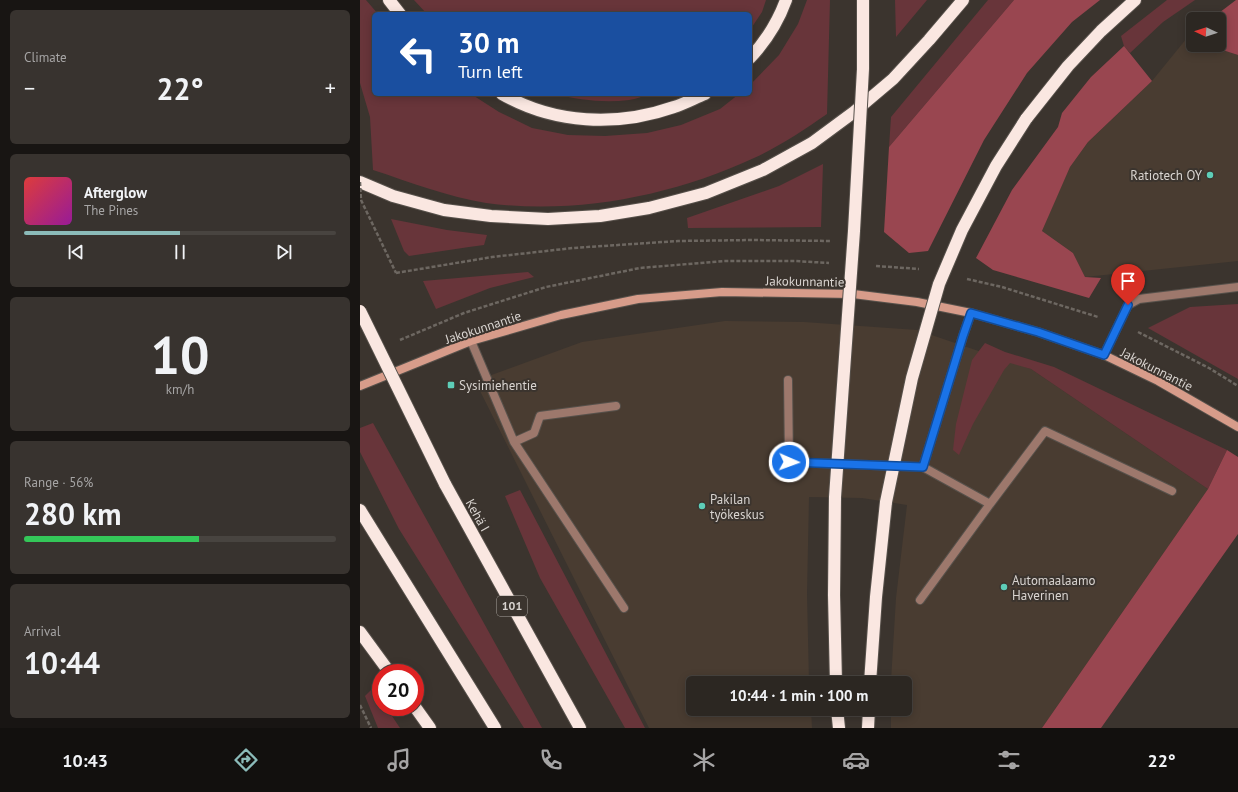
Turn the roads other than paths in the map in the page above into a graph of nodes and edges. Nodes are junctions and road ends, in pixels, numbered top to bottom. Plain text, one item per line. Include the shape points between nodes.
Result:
1 (389, 0) edge
2 (786, 0) edge
3 (863, 0) edge
4 (963, 0) edge
5 (1135, 0) edge
6 (398, 12) edge
7 (752, 56) edge
8 (506, 96) edge
9 (700, 96) edge
10 (360, 182) edge
11 (1238, 286) edge
12 (360, 312) edge
13 (971, 313) junction
14 (471, 341) junction
15 (1104, 355) junction
16 (788, 380) dead end
17 (360, 386) edge
18 (616, 406) dead end
19 (1238, 427) edge
20 (514, 442) junction
21 (923, 467) junction
22 (1172, 491) dead end
23 (990, 504) junction
24 (360, 510) edge
25 (920, 600) dead end
26 (624, 608) dead end
27 (360, 632) edge
28 (383, 664) edge
29 (836, 676) edge
30 (870, 676) edge
31 (421, 716) edge
32 (838, 716) edge
33 (869, 716) edge
34 (430, 728) edge
35 (495, 728) edge
36 (580, 728) edge
37 (839, 728) edge
38 (868, 728) edge

1 - 6 highway
2 - 7 highway via 781,15 761,47
3 - 29 highway, bridge via 863,77 835,498
4 - 10 highway via 894,79 854,112 812,143 762,170 706,193 649,208 607,215 548,219 444,210 393,196
5 - 30 highway, bridge via 1068,66 1026,119 996,166 962,230 939,284 912,378 886,502
8 - 9 highway via 540,111 571,118 605,120 640,116 674,107
11 - 15 lane via 1139,299 1128,305
12 - 36 highway, Kehä I / 101, bridge via 445,484
13 - 14 street, Jakokunnantie via 917,302 853,294 722,292 638,300 561,316
13 - 15 street, Jakokunnantie via 1038,332
13 - 21 lane
14 - 17 street, Jakokunnantie
14 - 20 lane
15 - 19 street, Jakokunnantie via 1158,381
16 - 21 lane via 789,462
18 - 20 lane via 540,416 534,433
20 - 26 lane
21 - 23 lane
22 - 23 lane via 1045,431
23 - 25 lane
24 - 35 highway
27 - 28 highway
31 - 34 highway
32 - 37 highway
33 - 38 highway

